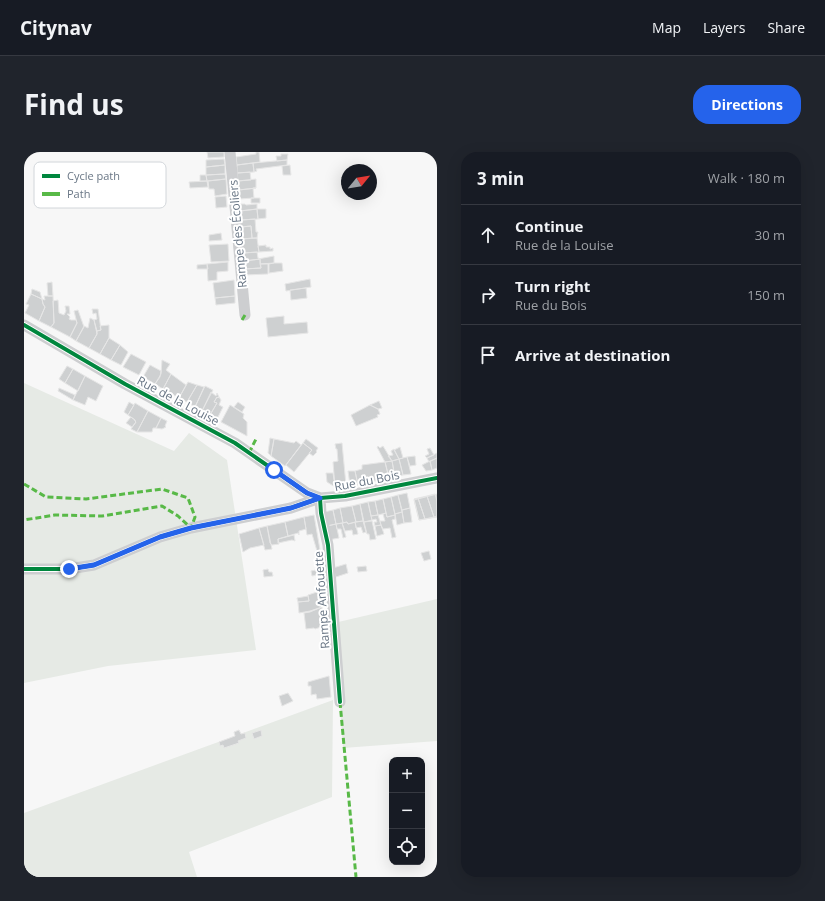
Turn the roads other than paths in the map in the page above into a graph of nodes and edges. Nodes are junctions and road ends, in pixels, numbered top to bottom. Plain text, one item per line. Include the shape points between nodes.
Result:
1 (230, 152) edge
2 (245, 315) dead end
3 (24, 325) edge
4 (437, 478) edge
5 (320, 498) junction
6 (24, 569) edge
7 (340, 702) dead end

1 - 2 street, Rampe des Écoliers
3 - 5 street, Rue de la Louise via 125,384 235,443 307,493
4 - 5 street, Rue du Bois via 345,496
5 - 6 street, Rue du Bois via 291,508 191,528 160,537 94,565 69,569
5 - 7 street, Rampe Anfouette via 328,545

